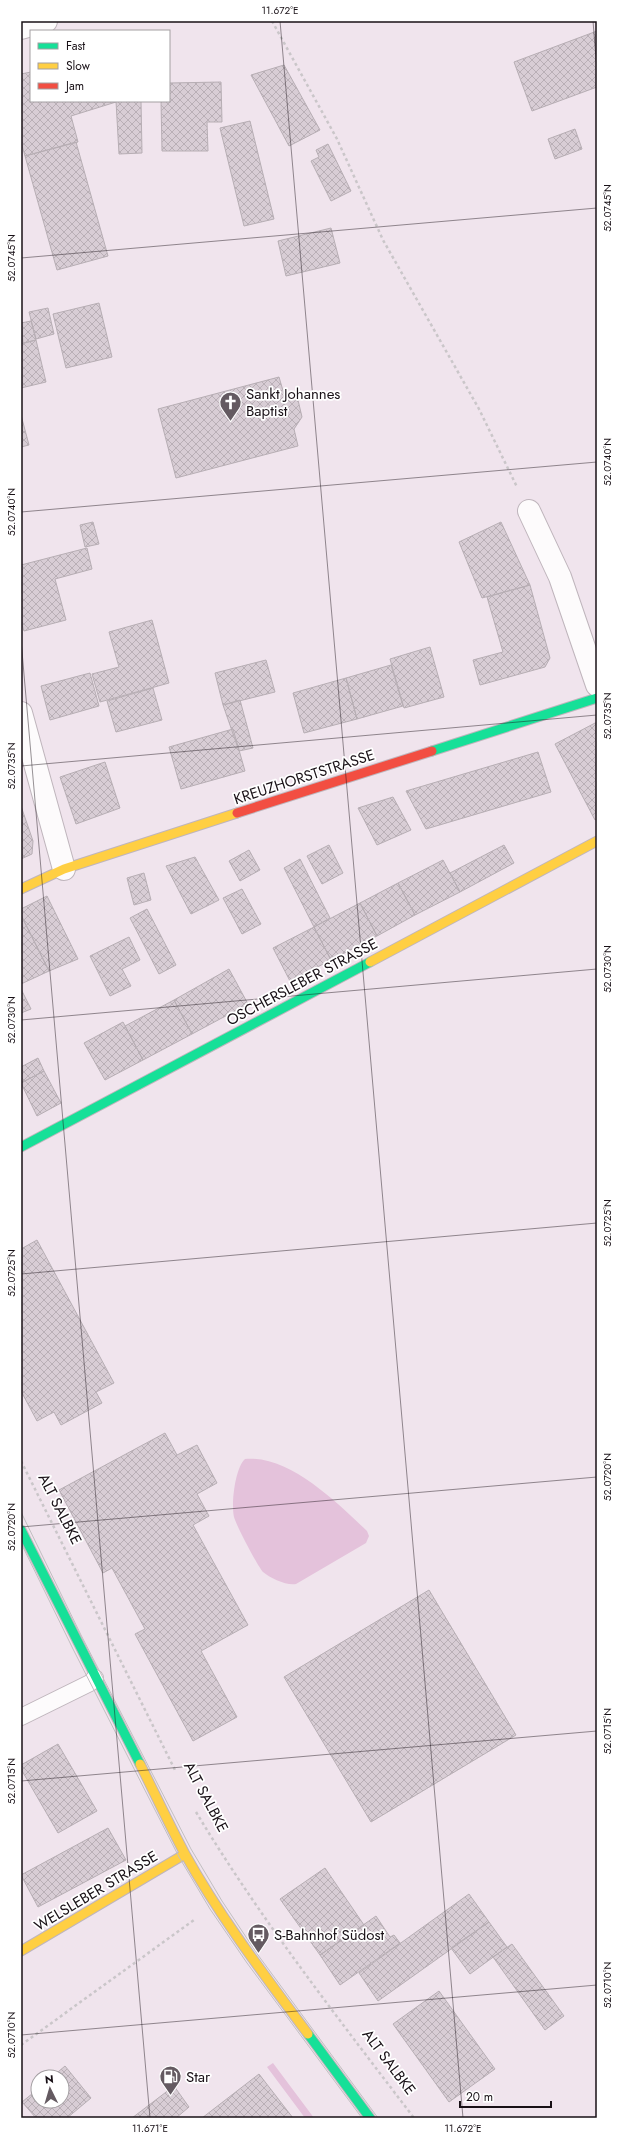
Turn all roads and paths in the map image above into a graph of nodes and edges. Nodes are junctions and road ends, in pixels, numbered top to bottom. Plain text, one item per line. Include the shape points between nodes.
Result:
1 (46, 21) edge
2 (272, 21) edge
3 (21, 28) edge
4 (529, 511) joint
5 (597, 685) edge
6 (597, 698) edge
7 (21, 713) edge
8 (597, 841) edge
9 (64, 869) junction
10 (21, 889) edge
11 (21, 1147) edge
12 (21, 1461) edge
13 (21, 1530) edge
14 (95, 1678) junction
15 (21, 1717) edge
16 (177, 1774) dead end
17 (194, 1807) dead end
18 (185, 1854) junction
19 (216, 1904) junction
20 (21, 1951) edge
21 (21, 2044) edge
22 (370, 2118) edge
23 (414, 2118) edge

1 - 3 street
2 - 4 path via 325,115 383,240 479,409
4 - 5 street via 560,577
6 - 9 street, KREUZHORSTSTRASSE
7 - 9 street
8 - 11 street, OSCHERSLEBER STRASSE
9 - 10 street, KREUZHORSTSTRASSE
12 - 16 path, ALT SALBKE
13 - 14 street
14 - 15 lane via 90,1683
14 - 18 street
17 - 23 path, ALT SALBKE via 232,1872 293,1959
18 - 19 street
18 - 20 street, WELSLEBER STRASSE
19 - 21 path
19 - 22 street via 253,1959

